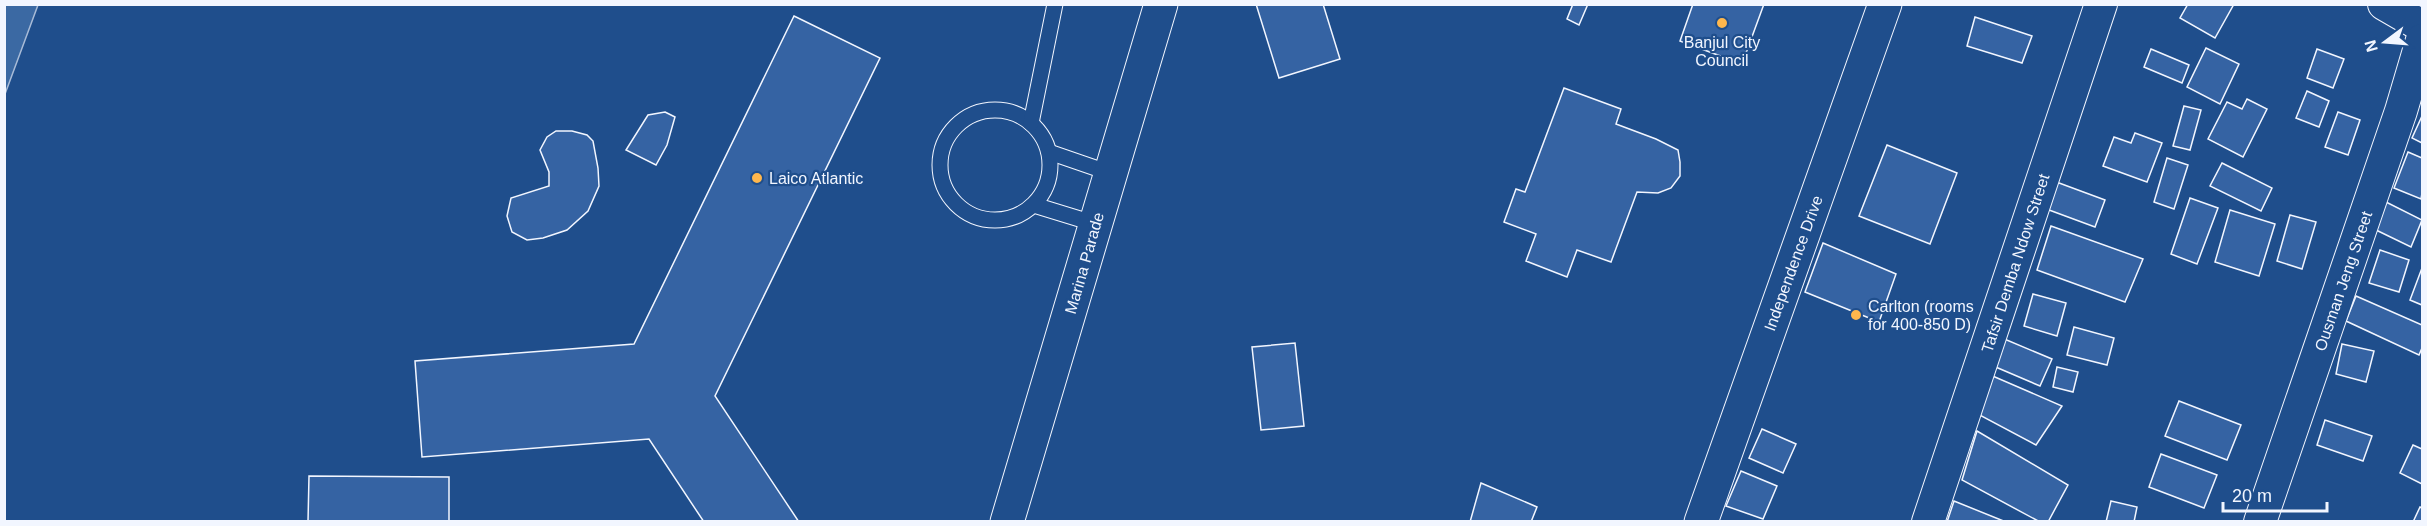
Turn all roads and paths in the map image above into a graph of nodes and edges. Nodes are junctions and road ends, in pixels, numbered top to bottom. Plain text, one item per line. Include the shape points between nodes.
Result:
1 (1055, 4) edge
2 (1161, 4) edge
3 (1885, 4) edge
4 (2101, 4) edge
5 (2384, 4) edge
6 (2422, 26) edge
7 (2422, 40) edge
8 (1031, 123) junction
9 (1048, 152) junction
10 (1110, 173) junction
11 (1034, 205) junction
12 (1096, 224) junction
13 (1007, 522) edge
14 (1701, 522) edge
15 (1928, 522) edge
16 (2260, 522) edge

1 - 8 lane
2 - 10 main road, Marina Parade
3 - 14 main road, Independence Drive
4 - 15 street, Tafsir Demba Ndow Street
5 - 6 street
7 - 16 street, Ousman Jeng Street
8 - 9 lane via 1040,132
8 - 11 lane via 1016,113 998,109 963,119 950,132 942,149 940,167 953,201 967,213 1002,220 1020,215
9 - 10 lane
9 - 11 lane via 1050,175
10 - 12 main road, Marina Parade
11 - 12 lane
12 - 13 main road, Marina Parade

